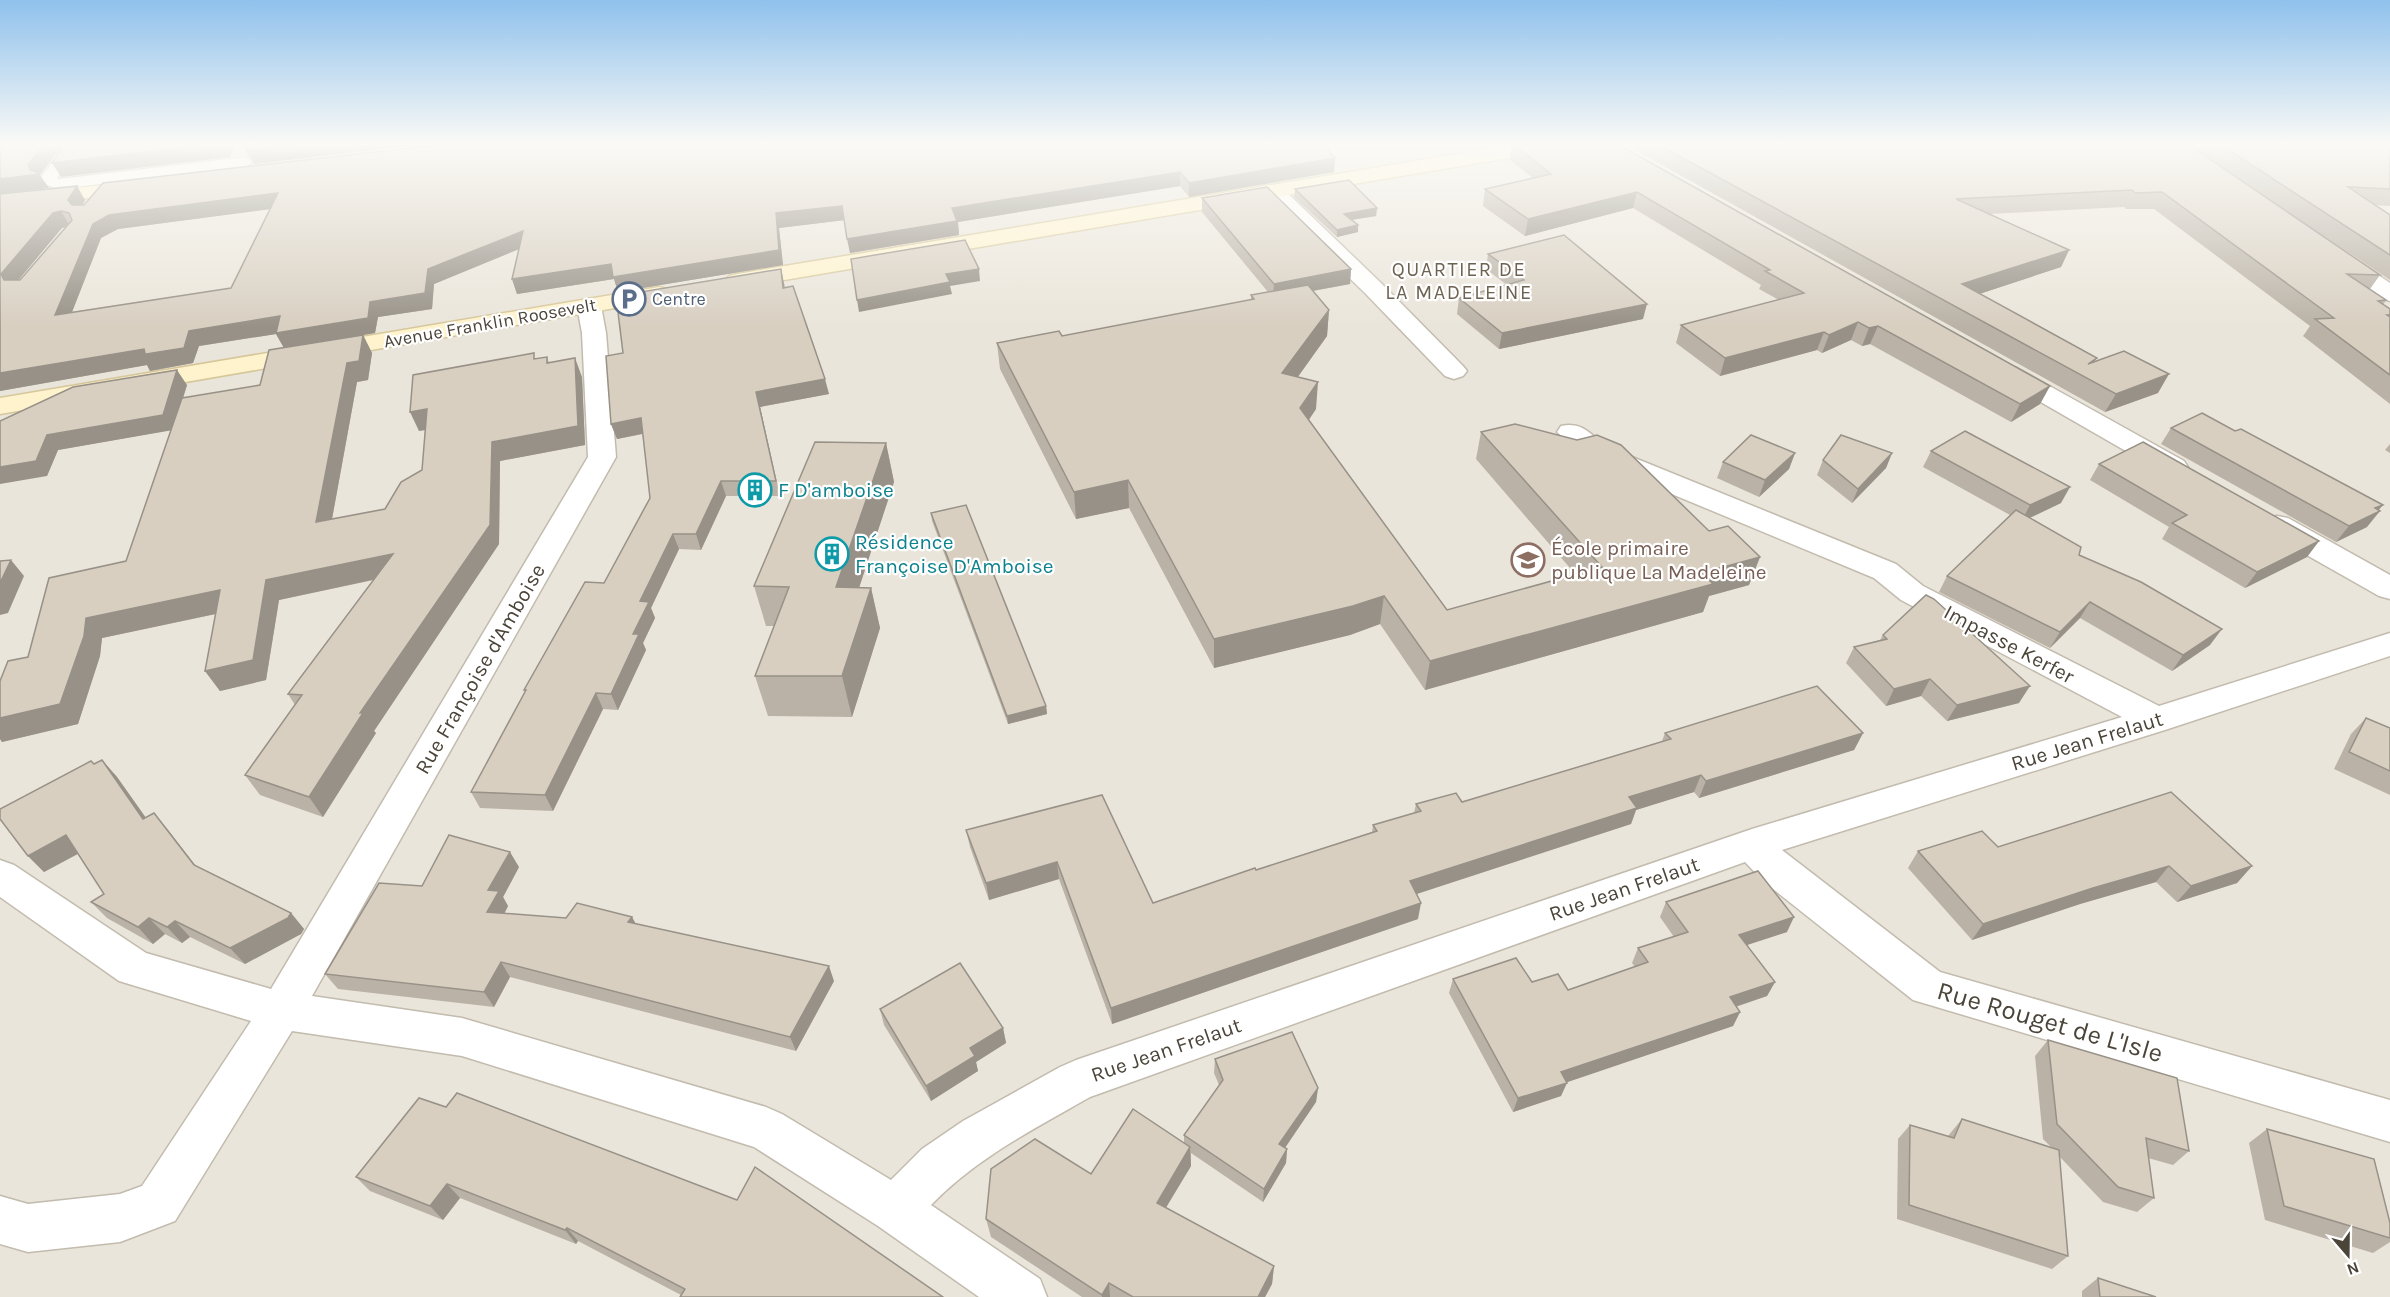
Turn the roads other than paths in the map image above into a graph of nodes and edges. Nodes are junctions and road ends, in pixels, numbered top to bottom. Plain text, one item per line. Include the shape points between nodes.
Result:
1 (93, 206) edge
2 (1181, 206) edge
3 (1288, 206) edge
4 (87, 213) edge
5 (2323, 248) edge
6 (721, 284) edge
7 (675, 292) edge
8 (2390, 294) edge
9 (589, 306) junction
10 (1983, 359) edge
11 (1454, 371) dead end
12 (0, 406) edge
13 (1571, 432) dead end
14 (2192, 477) edge
15 (2254, 513) edge
16 (2390, 589) edge
17 (2390, 644) edge
18 (2156, 720) junction
19 (1752, 844) junction
20 (0, 876) edge
21 (281, 1011) junction
22 (2390, 1121) edge
23 (895, 1209) junction
24 (0, 1220) edge
25 (1022, 1297) edge

1 - 4 lane
2 - 6 main road
3 - 11 street
5 - 8 street
7 - 9 main road, Avenue Franklin Roosevelt
9 - 12 main road, Avenue Franklin Roosevelt
9 - 21 street, Rue Françoise d'Amboise via 602,458
10 - 14 street
13 - 18 street, Impasse Kerfer via 1595,452 1885,571 1912,593
15 - 16 street
17 - 18 street, Rue Jean Frelaut
18 - 19 street, Rue Jean Frelaut
19 - 22 street, Rue Rouget de L'Isle via 1777,870 1928,987
19 - 23 street, Rue Jean Frelaut via 1076,1081 938,1165
20 - 21 street via 134,968
21 - 23 street via 462,1037 766,1129
21 - 24 street, Rue Françoise d'Amboise via 158,1204 120,1218 28,1228
23 - 25 street

